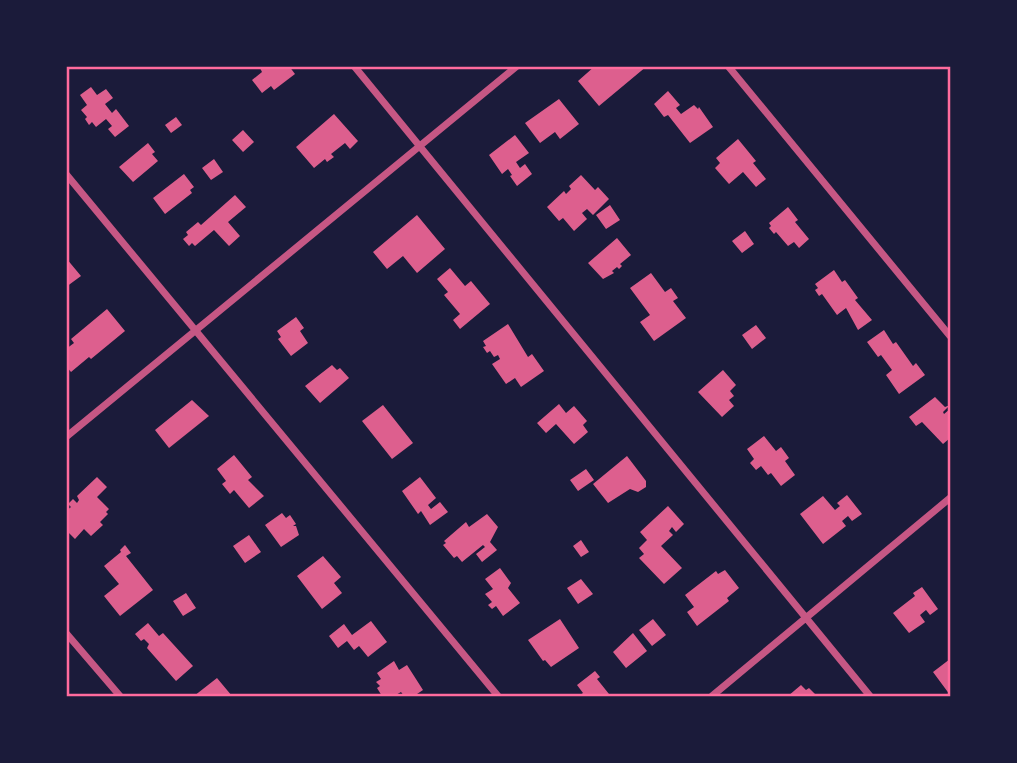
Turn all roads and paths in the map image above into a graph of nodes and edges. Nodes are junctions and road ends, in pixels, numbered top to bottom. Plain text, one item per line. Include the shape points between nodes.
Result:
1 (354, 66) edge
2 (517, 66) edge
3 (728, 66) edge
4 (419, 146) junction
5 (66, 174) edge
6 (196, 330) junction
7 (950, 336) edge
8 (66, 437) edge
9 (950, 498) edge
10 (805, 619) junction
11 (66, 633) edge
12 (120, 696) edge
13 (498, 696) edge
14 (712, 696) edge
15 (870, 696) edge

1 - 4 street
2 - 4 street
3 - 7 street
4 - 6 street
4 - 10 street
5 - 6 street
6 - 8 street
6 - 13 street
9 - 10 street
10 - 14 street
10 - 15 street
11 - 12 street

